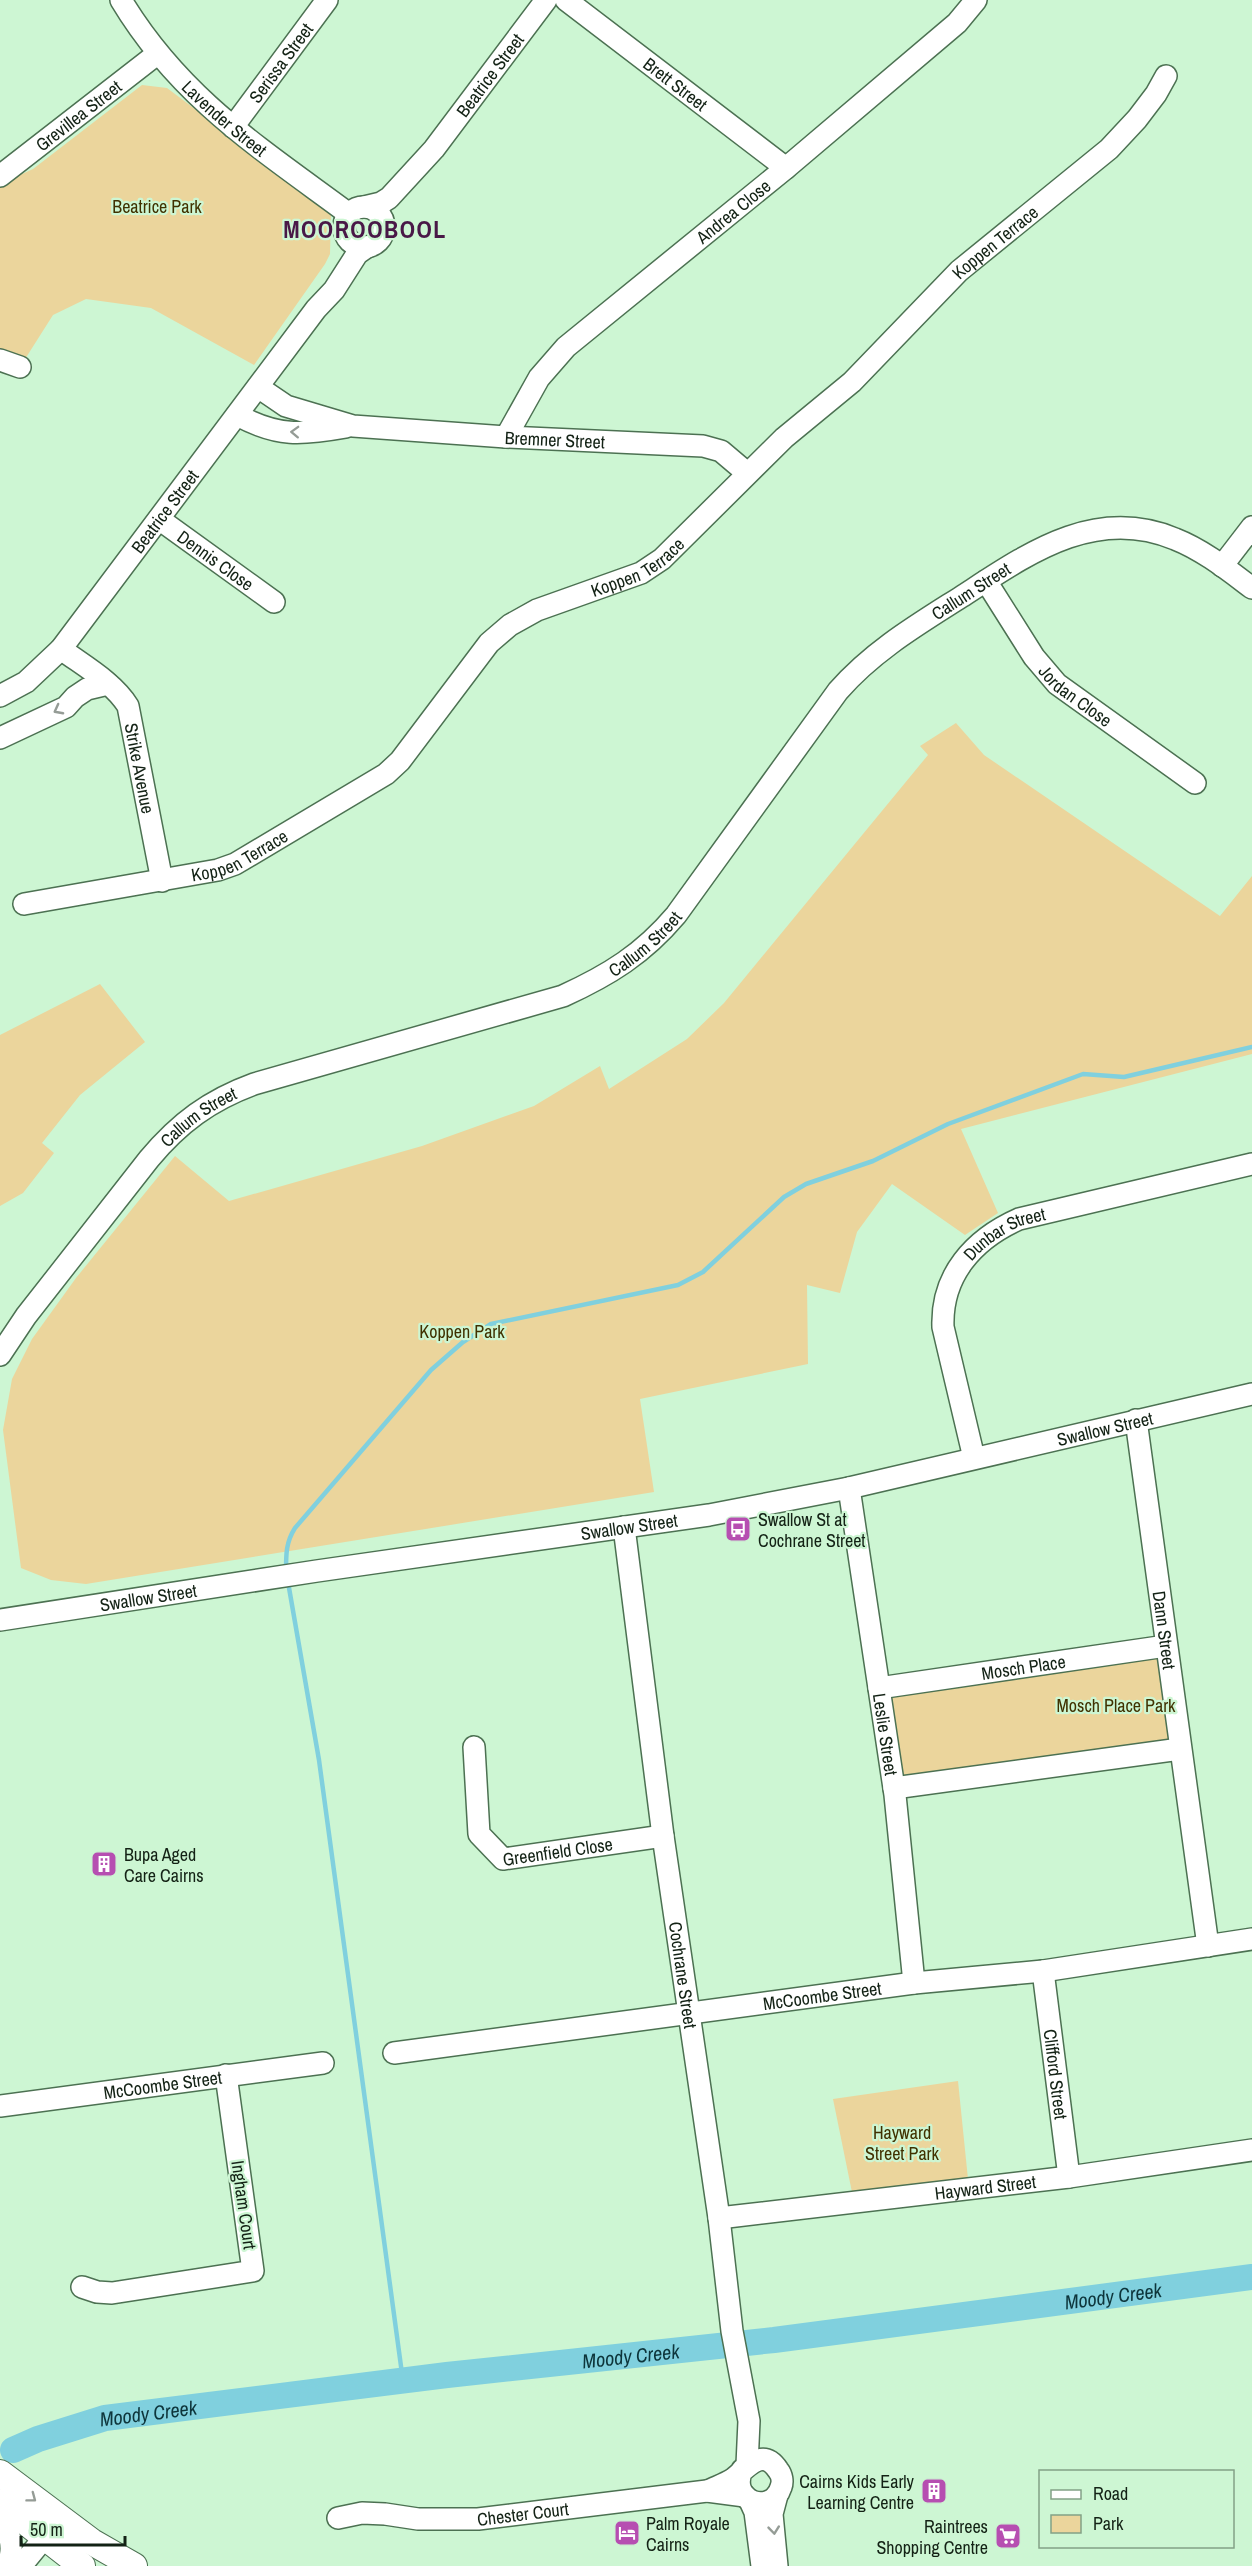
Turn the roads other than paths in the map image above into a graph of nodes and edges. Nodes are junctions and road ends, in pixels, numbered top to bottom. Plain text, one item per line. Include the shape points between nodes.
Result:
1 (121, 0) edge
2 (327, 0) edge
3 (546, 0) edge
4 (567, 0) edge
5 (976, 0) edge
6 (157, 54) junction
7 (1167, 76) dead end
8 (233, 127) junction
9 (434, 149) junction
10 (786, 168) junction
11 (0, 177) edge
12 (352, 217) junction
13 (384, 224) junction
14 (367, 247) junction
15 (316, 309) junction
16 (258, 387) junction
17 (237, 415) junction
18 (353, 426) junction
19 (506, 437) junction
20 (747, 473) junction
21 (159, 519) junction
22 (1252, 527) edge
23 (1222, 567) junction
24 (986, 581) junction
25 (1252, 588) edge
26 (274, 602) dead end
27 (61, 649) junction
28 (108, 684) junction
29 (0, 696) edge
30 (0, 738) edge
31 (1195, 783) dead end
32 (162, 881) junction
33 (24, 904) dead end
34 (1252, 1164) edge
35 (0, 1354) edge
36 (1252, 1394) edge
37 (1136, 1420) junction
38 (974, 1458) junction
39 (849, 1488) junction
40 (624, 1527) junction
41 (1, 1615) edge
42 (1166, 1646) junction
43 (879, 1688) junction
44 (474, 1747) dead end
45 (1180, 1749) junction
46 (894, 1788) junction
47 (663, 1836) junction
48 (1252, 1939) edge
49 (1208, 1946) junction
50 (1043, 1971) junction
51 (914, 1983) junction
52 (689, 2012) junction
53 (394, 2053) dead end
54 (323, 2063) dead end
55 (226, 2075) junction
56 (0, 2106) edge
57 (1252, 2150) edge
58 (1069, 2177) junction
59 (719, 2218) junction
60 (82, 2288) dead end
61 (749, 2421) junction
62 (773, 2464) junction
63 (745, 2467) junction
64 (0, 2473) edge
65 (707, 2491) junction
66 (777, 2495) junction
67 (748, 2499) junction
68 (0, 2502) edge
69 (0, 2516) edge
70 (338, 2518) dead end
71 (64, 2522) junction
72 (49, 2542) junction
73 (7, 2566) edge
74 (21, 2566) edge
75 (39, 2566) edge
76 (82, 2566) edge
77 (134, 2566) edge
78 (762, 2566) edge
79 (777, 2566) edge

1 - 6 street, Lavender Street
2 - 8 street, Serissa Street
3 - 9 street, Beatrice Street
4 - 10 street, Brett Street
5 - 10 street, Andrea Close via 957,23
6 - 8 street, Lavender Street
6 - 11 street, Grevillea Street
7 - 20 street, Koppen Terrace via 1137,119 1109,149 959,271 852,382
8 - 12 street, Lavender Street
9 - 12 street, Beatrice Street via 389,198
9 - 13 street, Beatrice Street via 418,181
10 - 19 street, Andrea Close via 566,347 539,378
12 - 13 street via 377,212
12 - 14 street via 350,242
12 - 15 street, Beatrice Street via 336,270
13 - 14 street via 379,242
14 - 15 street, Beatrice Street via 357,254 334,290
15 - 16 street, Beatrice Street
16 - 17 street, Beatrice Street
16 - 18 street, Bremner Street via 286,406
18 -> 17 street, Bremner Street via 317,432 273,431
17 - 21 street, Beatrice Street
18 - 19 street, Bremner Street
19 - 20 street, Bremner Street via 704,446 721,450
20 - 32 street, Koppen Terrace via 662,559 641,573 537,609 510,625 489,643 400,761 371,785 236,864
21 - 26 street, Dennis Close
21 - 27 street, Beatrice Street
22 - 23 street
23 - 24 street, Callum Street via 1175,539 1154,532 1104,528 1052,542
23 - 25 street, Callum Street
24 - 31 street, Jordan Close via 1034,657 1057,684
24 - 35 street, Callum Street via 899,637 854,673 676,915 636,955 563,996 255,1084 208,1104 168,1136
27 - 28 street, Strike Avenue
27 - 29 street, Beatrice Street via 26,682
28 -> 30 street via 87,689 66,707
28 - 32 street, Strike Avenue via 128,706
32 - 33 street, Koppen Terrace
34 - 38 street, Dunbar Street via 1019,1219 1000,1228 967,1255 954,1274 942,1310
36 - 37 street, Swallow Street
37 - 38 street, Swallow Street
37 - 42 street, Dann Street
38 - 39 street, Swallow Street
39 - 40 street, Swallow Street
39 - 43 street, Leslie Street
40 - 41 street, Swallow Street
40 - 47 street, Cochrane Street
42 - 43 street, Mosch Place
42 - 45 street, Dann Street
43 - 46 street, Leslie Street
44 - 47 street, Greenfield Close via 479,1834 503,1859
45 - 46 street
45 - 49 street, Dann Street
46 - 51 street, Leslie Street
47 - 52 street, Cochrane Street
48 - 49 street, McCoombe Street
49 - 50 street, McCoombe Street
50 - 51 street, McCoombe Street
50 - 58 street, Clifford Street
51 - 52 street, McCoombe Street
52 - 53 street, McCoombe Street
52 - 59 street, Cochrane Street
54 - 55 street, McCoombe Street
55 - 56 street, McCoombe Street
55 - 60 street, Ingham Court via 253,2271 112,2293
57 - 58 street, Hayward Street
58 - 59 street, Hayward Street
59 - 61 street, Cochrane Street via 737,2365
61 - 62 street, Cochrane Street
61 - 63 street, Cochrane Street
62 - 63 street via 760,2460
62 - 66 street via 782,2482
63 - 65 street via 735,2477
63 - 67 street via 739,2484
64 -> 71 main road
65 - 67 street
65 - 70 street, Chester Court via 478,2519 418,2519 373,2513
66 - 67 street via 765,2503
66 -> 79 street via 772,2514
67 - 78 street via 755,2512
68 - 72 main road
69 - 73 street via 12,2544
71 - 72 street
71 - 77 main road
72 - 74 street
72 - 75 street
72 - 76 main road

